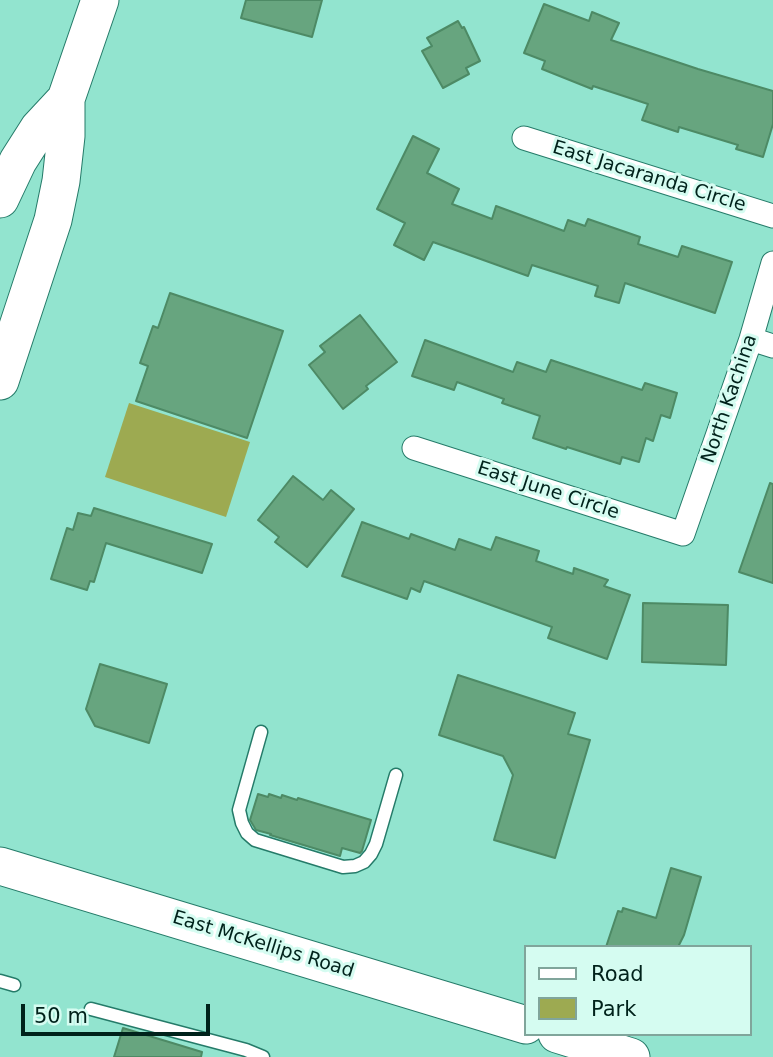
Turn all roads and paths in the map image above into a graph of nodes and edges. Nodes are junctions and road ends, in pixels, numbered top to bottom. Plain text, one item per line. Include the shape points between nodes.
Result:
1 (100, 0) edge
2 (66, 99) junction
3 (524, 138) dead end
4 (0, 199) edge
5 (773, 216) edge
6 (773, 262) edge
7 (751, 339) junction
8 (773, 346) edge
9 (0, 381) edge
10 (414, 449) dead end
11 (683, 534) joint
12 (261, 732) dead end
13 (396, 775) dead end
14 (0, 866) edge
15 (0, 981) edge
16 (14, 985) dead end
17 (91, 1009) dead end
18 (524, 1024) edge
19 (563, 1036) edge
20 (251, 1054) edge
21 (263, 1057) edge
22 (631, 1057) edge

1 - 2 main road
2 - 4 main road via 39,128
2 - 9 main road via 66,136 53,220
3 - 5 street, East Jacaranda Circle
6 - 7 street, North Kachina
7 - 8 street
7 - 11 street, North Kachina
10 - 11 street, East June Circle
12 - 13 lane via 239,810 247,833 255,840 343,867 364,862 376,845
14 - 18 main road, East McKellips Road
15 - 16 lane
17 - 20 lane
19 - 22 main road
20 - 21 lane

